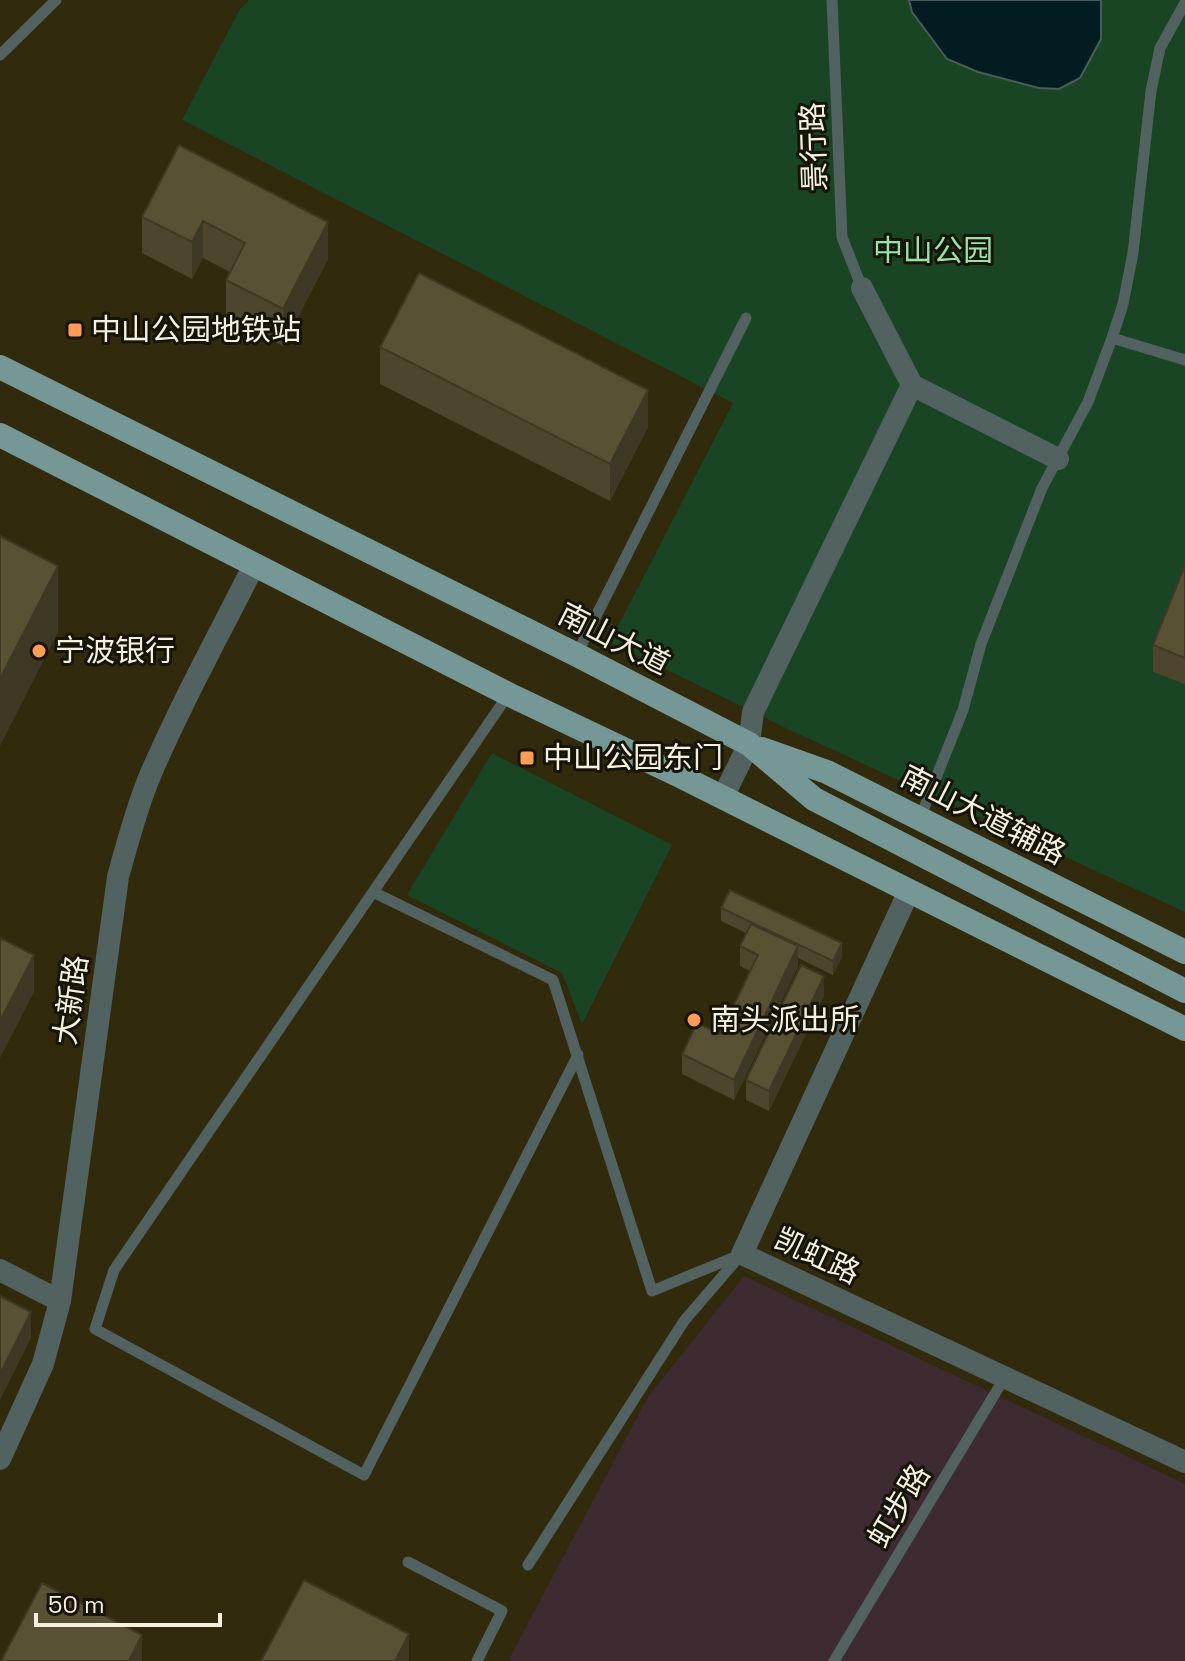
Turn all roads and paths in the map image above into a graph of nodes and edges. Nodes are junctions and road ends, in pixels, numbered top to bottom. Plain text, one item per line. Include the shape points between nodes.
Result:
1 (56, 0) edge
2 (832, 0) edge
3 (1185, 3) edge
4 (0, 55) edge
5 (862, 288) joint
6 (746, 318) dead end
7 (1112, 338) junction
8 (1185, 360) edge
9 (0, 367) edge
10 (912, 385) junction
11 (0, 435) edge
12 (1058, 459) junction
13 (254, 565) junction
14 (577, 655) junction
15 (508, 694) junction
16 (749, 744) junction
17 (723, 797) junction
18 (920, 818) junction
19 (909, 891) junction
20 (373, 892) junction
21 (1185, 952) edge
22 (1146, 971) junction
23 (1185, 991) edge
24 (1131, 1002) junction
25 (1185, 1029) edge
26 (1185, 1044) edge
27 (578, 1055) junction
28 (742, 1254) junction
29 (0, 1270) edge
30 (60, 1301) junction
31 (1005, 1376) junction
32 (0, 1459) edge
33 (1185, 1462) edge
34 (408, 1562) dead end
35 (528, 1565) dead end
36 (477, 1661) edge
37 (834, 1661) edge

1 - 4 lane
2 - 5 lane, 景行路 via 842,237
3 - 7 lane via 1160,48 1133,253
5 - 10 street
6 - 14 lane
7 - 8 lane
7 - 12 lane via 1088,402
9 - 14 main road, 南山大道
10 - 12 street
10 - 16 street via 753,712
11 - 13 main road
12 - 18 lane via 981,644 963,710
13 - 15 main road
13 - 30 street, 大新路 via 149,780 118,877
14 - 16 main road, 南山大道
15 - 17 main road
15 - 20 lane
16 - 17 street
16 - 18 main road, 南山大道辅路 via 827,772
16 - 22 main road, 南山大道 via 814,799
17 - 19 main road
18 - 21 main road, 南山大道辅路
19 - 24 main road
19 - 28 street, 凯虹路
20 - 27 lane via 553,980
20 - 27 lane via 114,1270 95,1329 364,1475
22 - 23 main road, 南山大道
22 - 24 main road
24 - 25 main road
24 - 26 main road
27 - 28 lane via 652,1291
28 - 31 street, 凯虹路
28 - 35 lane via 684,1321
29 - 30 street
30 - 32 street, 大新路 via 32,1394
31 - 33 street, 凯虹路
31 - 37 lane, 虹步路
34 - 36 lane via 502,1611

